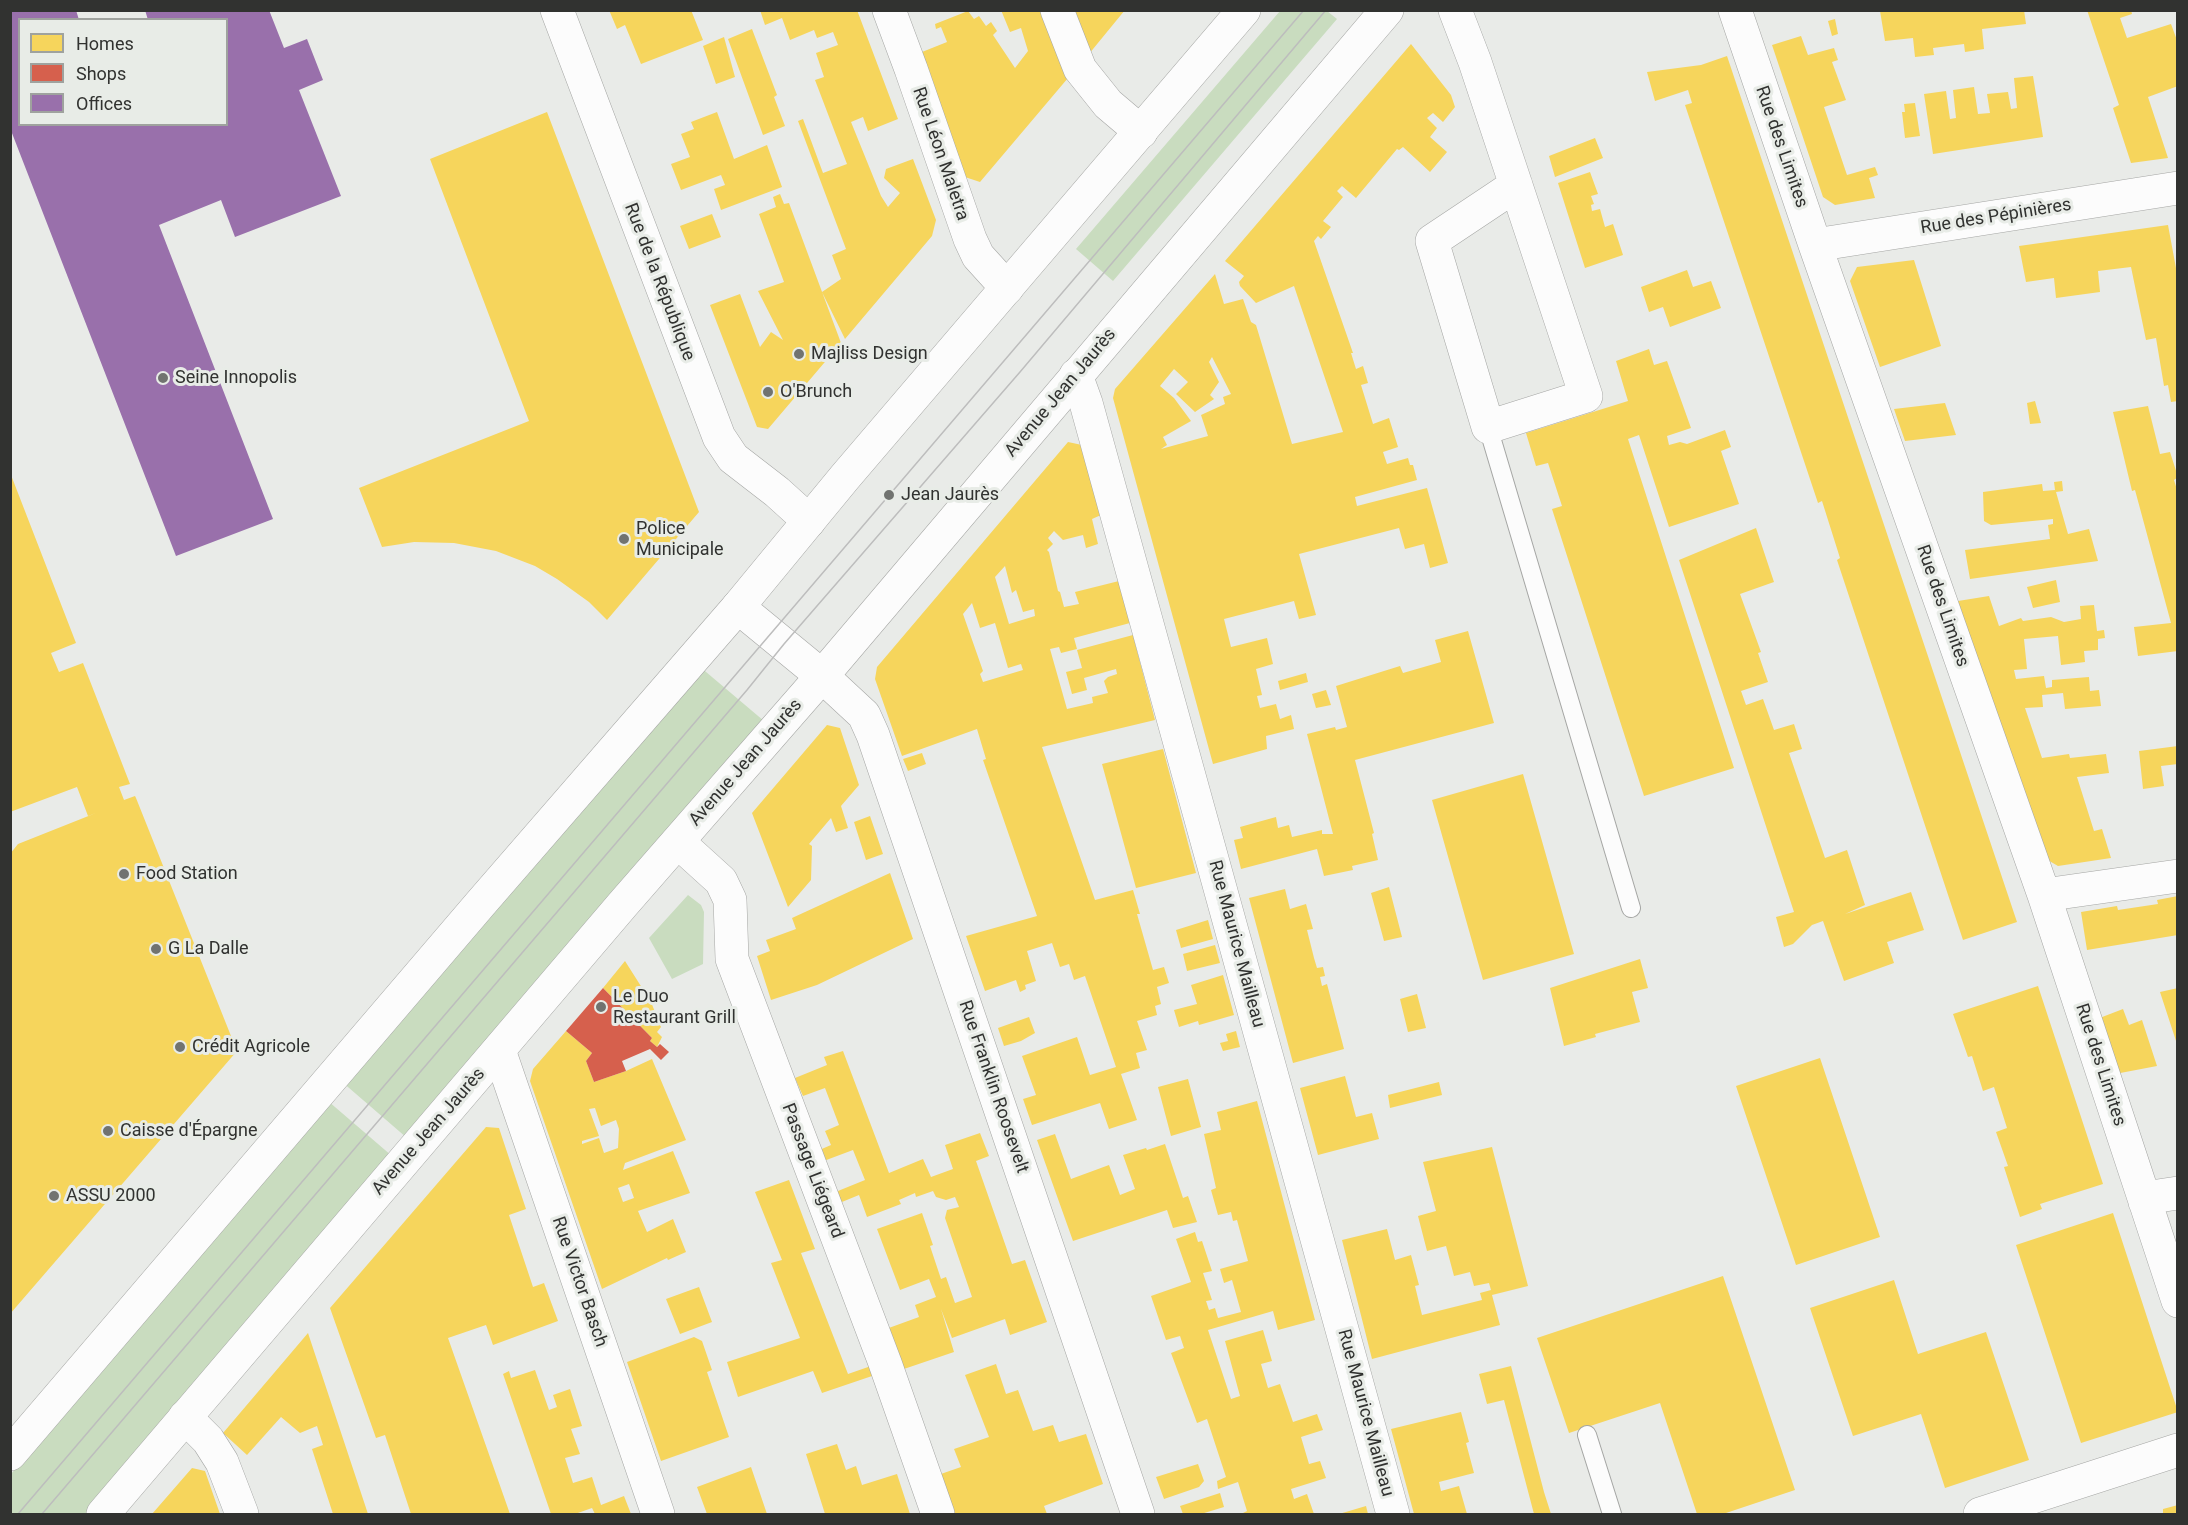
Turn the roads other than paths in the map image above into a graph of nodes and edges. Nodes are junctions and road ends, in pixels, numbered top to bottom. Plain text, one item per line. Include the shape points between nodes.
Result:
1 (557, 10) edge
2 (889, 10) edge
3 (1057, 10) edge
4 (1244, 10) edge
5 (1387, 10) edge
6 (1455, 10) edge
7 (1735, 10) edge
8 (1141, 132) junction
9 (1516, 185) junction
10 (2178, 188) edge
11 (1815, 245) junction
12 (1007, 288) junction
13 (1076, 375) junction
14 (1488, 427) junction
15 (809, 521) junction
16 (738, 607) junction
17 (822, 676) junction
18 (678, 842) junction
19 (2178, 876) edge
20 (2044, 895) junction
21 (1631, 908) dead end
22 (500, 1050) junction
23 (2178, 1193) edge
24 (2145, 1202) junction
25 (2178, 1300) edge
26 (185, 1418) junction
27 (1587, 1435) dead end
28 (2178, 1449) edge
29 (10, 1454) edge
30 (103, 1515) edge
31 (242, 1515) edge
32 (658, 1515) edge
33 (938, 1515) edge
34 (1138, 1515) edge
35 (1393, 1515) edge
36 (1612, 1515) edge
37 (1980, 1515) edge

1 - 15 street, Rue de la République via 719,437 733,458
2 - 12 street, Rue Léon Maletra via 970,239 978,256
3 - 8 street via 1080,69 1108,104
4 - 8 street
5 - 13 street, Avenue Jean Jaurès
6 - 9 street
7 - 11 street, Rue des Limites
8 - 12 street
9 - 14 street via 1432,241
9 - 14 street via 1586,396
10 - 11 street, Rue des Pépinières
11 - 20 street, Rue des Limites
12 - 15 street
13 - 17 street, Avenue Jean Jaurès
13 - 35 street, Rue Maurice Mailleau
14 - 21 lane
15 - 16 street
16 - 17 street, Rue Franklin Roosevelt
16 - 29 street
17 - 18 street, Avenue Jean Jaurès
17 - 34 street, Rue Franklin Roosevelt via 864,715 883,759
18 - 22 street, Avenue Jean Jaurès
18 - 33 street, Passage Liégeard via 722,881 730,900 732,959 885,1363
19 - 20 street
20 - 24 street, Rue des Limites
22 - 26 street, Avenue Jean Jaurès
22 - 32 street, Rue Victor Basch
23 - 24 street
24 - 25 street, Rue des Limites
26 - 30 street, Avenue Jean Jaurès
26 - 31 street via 208,1440 222,1462
27 - 36 lane
28 - 37 street

